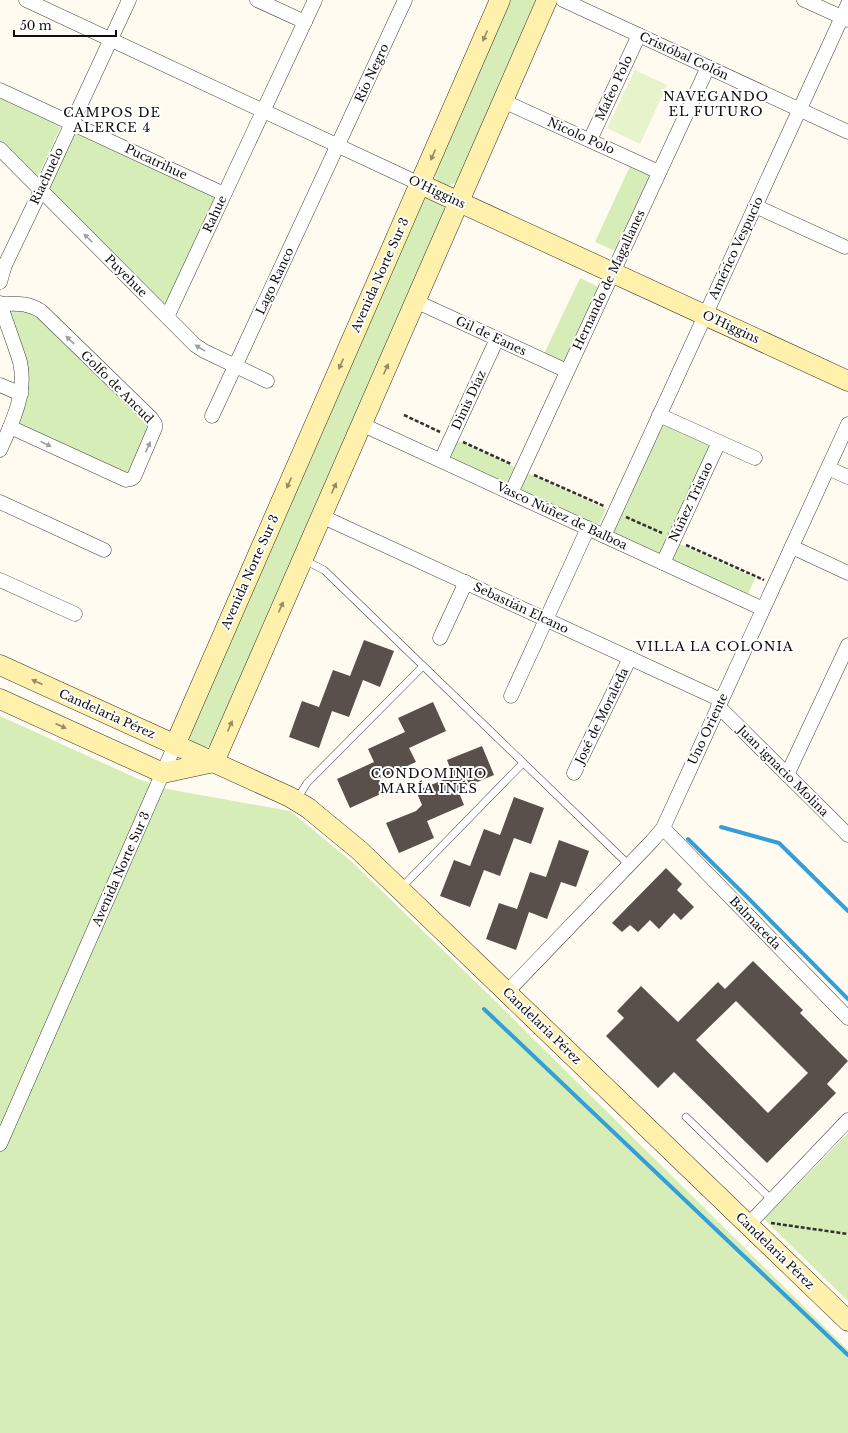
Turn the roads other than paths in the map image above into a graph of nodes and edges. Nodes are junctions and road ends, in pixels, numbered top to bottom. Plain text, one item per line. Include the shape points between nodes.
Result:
1 (26, 0) edge
2 (129, 0) edge
3 (257, 0) edge
4 (315, 0) edge
5 (406, 0) edge
6 (500, 0) edge
7 (547, 0) edge
8 (563, 0) edge
9 (804, 0) edge
10 (848, 4) edge
11 (845, 19) edge
12 (305, 22) junction
13 (639, 35) junction
14 (111, 39) junction
15 (708, 67) junction
16 (0, 90) edge
17 (502, 101) junction
18 (800, 109) junction
19 (264, 111) junction
20 (72, 124) junction
21 (848, 132) edge
22 (590, 140) junction
23 (338, 146) junction
24 (0, 149) edge
25 (659, 172) junction
26 (420, 184) junction
27 (41, 190) junction
28 (224, 194) junction
29 (458, 202) junction
30 (755, 206) junction
31 (845, 248) dead end
32 (612, 273) junction
33 (0, 282) edge
34 (415, 301) junction
35 (0, 304) edge
36 (705, 315) junction
37 (166, 317) junction
38 (497, 339) junction
39 (235, 366) junction
40 (567, 371) junction
41 (267, 381) dead end
42 (848, 381) edge
43 (0, 385) edge
44 (21, 394) junction
45 (659, 415) junction
46 (212, 416) dead end
47 (361, 424) junction
48 (848, 424) edge
49 (10, 427) junction
50 (718, 442) junction
51 (0, 450) edge
52 (755, 458) dead end
53 (441, 460) junction
54 (828, 468) junction
55 (848, 477) edge
56 (511, 493) junction
57 (0, 502) edge
58 (321, 516) junction
59 (588, 528) junction
60 (604, 536) junction
61 (792, 547) junction
62 (104, 550) dead end
63 (302, 559) junction
64 (663, 563) junction
65 (848, 573) edge
66 (0, 580) edge
67 (466, 582) junction
68 (763, 609) junction
69 (75, 614) dead end
70 (546, 620) junction
71 (440, 638) dead end
72 (847, 651) edge
73 (630, 658) junction
74 (0, 665) edge
75 (423, 666) junction
76 (511, 696) dead end
77 (0, 699) edge
78 (720, 703) junction
79 (175, 745) junction
80 (214, 762) junction
81 (523, 763) junction
82 (163, 773) junction
83 (574, 773) dead end
84 (787, 774) junction
85 (296, 800) junction
86 (663, 828) junction
87 (848, 835) edge
88 (629, 865) junction
89 (400, 889) junction
90 (507, 992) junction
91 (848, 1018) edge
92 (686, 1118) dead end
93 (848, 1120) edge
94 (0, 1144) edge
95 (772, 1200) junction
96 (748, 1225) junction
97 (848, 1321) edge

1 - 14 street, O'Higgins
2 - 14 street, Riachuelo
3 - 12 street
4 - 12 street, Rahue
5 - 23 street, Río Negro
6 -> 26 street, Avenida Norte Sur 3
7 - 17 street
8 - 13 street, Cristóbal Colón
9 - 11 street
10 - 11 street, Américo Vespucio
11 - 18 street, Américo Vespucio
12 - 19 street, Rahue
13 - 15 street, Cristóbal Colón
13 - 22 street, Mafeo Polo
14 - 19 street, O'Higgins
14 - 20 street, Riachuelo
15 - 18 street, Cristóbal Colón
15 - 25 street, Hernando de Magallanes
16 - 20 street, Pucatrihue
17 - 22 street, Nicolo Polo
17 - 29 street
18 - 21 street, Cristóbal Colón
18 - 30 street, Américo Vespucio
19 - 23 street, O'Higgins
19 - 28 street, Rahue
20 - 27 street, Riachuelo
20 - 28 street, Pucatrihue
22 - 25 street, Nicolo Polo
23 - 26 street, O'Higgins
23 - 39 street, Lago Ranco
24 - 27 street, Puyehue
25 - 32 street, Hernando de Magallanes
26 - 29 street, O'Higgins
26 -> 79 street, Avenida Norte Sur 3
27 - 33 street, Riachuelo via 5,265
37 -> 27 street, Puyehue
28 - 37 street, Rahue
29 - 32 street, O'Higgins
29 - 34 street
30 - 31 street
30 - 36 street, Américo Vespucio
32 - 36 street, O'Higgins
32 - 40 street, Hernando de Magallanes
34 - 38 street, Gil de Eanes
47 -> 34 street
35 - 44 street via 20,362
49 -> 35 street, Golfo de Ancud via 129,480 134,477 155,424 35,307 26,304
36 - 42 street, O'Higgins
36 - 45 street, Américo Vespucio
39 -> 37 street, Puyehue via 195,345
38 - 40 street, Gil de Eanes
38 - 53 street, Dinis Díaz
39 - 41 street, Puyehue
39 - 46 street, Lago Ranco
40 - 56 street, Hernando de Magallanes
43 - 44 street
44 - 49 street
45 - 50 street
45 - 60 street, Américo Vespucio
47 - 53 street, Vasco Núñez de Balboa
58 -> 47 street
48 - 54 street, Uno Oriente
49 - 51 street
50 - 52 street
50 - 64 street, Núñez Tristao
53 - 56 street, Vasco Núñez de Balboa
54 - 55 street
54 - 61 street, Uno Oriente
56 - 59 street, Vasco Núñez de Balboa
57 - 62 street
58 - 63 street
58 - 67 street, Sebastián Elcano
59 - 60 street, Vasco Núñez de Balboa
59 - 70 street
60 - 64 street, Vasco Núñez de Balboa
61 - 65 street
61 - 68 street, Uno Oriente
63 - 75 lane via 324,570
80 -> 63 street
64 - 68 street, Vasco Núñez de Balboa
66 - 69 street
67 - 70 street, Sebastián Elcano
67 - 71 street
68 - 78 street, Uno Oriente
70 - 73 street, Sebastián Elcano
70 - 76 street
72 - 84 street
73 - 78 street, Sebastián Elcano
73 - 83 street, José de Moraleda
79 -> 74 street, Candelaria Pérez
75 - 81 lane
75 - 85 lane via 307,783
77 -> 82 street
78 - 84 street, Juan ignacio Molina
78 - 86 street, Uno Oriente
79 - 80 street, Candelaria Pérez
79 - 82 street, Avenida Norte Sur 3
80 - 82 street
80 - 85 street, Candelaria Pérez
81 - 88 lane
81 - 89 lane
82 - 94 street, Avenida Norte Sur 3
84 - 87 street, Juan ignacio Molina
85 - 89 street, Candelaria Pérez via 359,850
86 - 88 street, Uno Oriente
86 - 91 street, Balmaceda
88 - 90 street, Uno Oriente
89 - 90 street, Candelaria Pérez
90 - 96 street, Candelaria Pérez
92 - 95 lane
93 - 95 street
95 - 96 street
96 - 97 street, Candelaria Pérez

